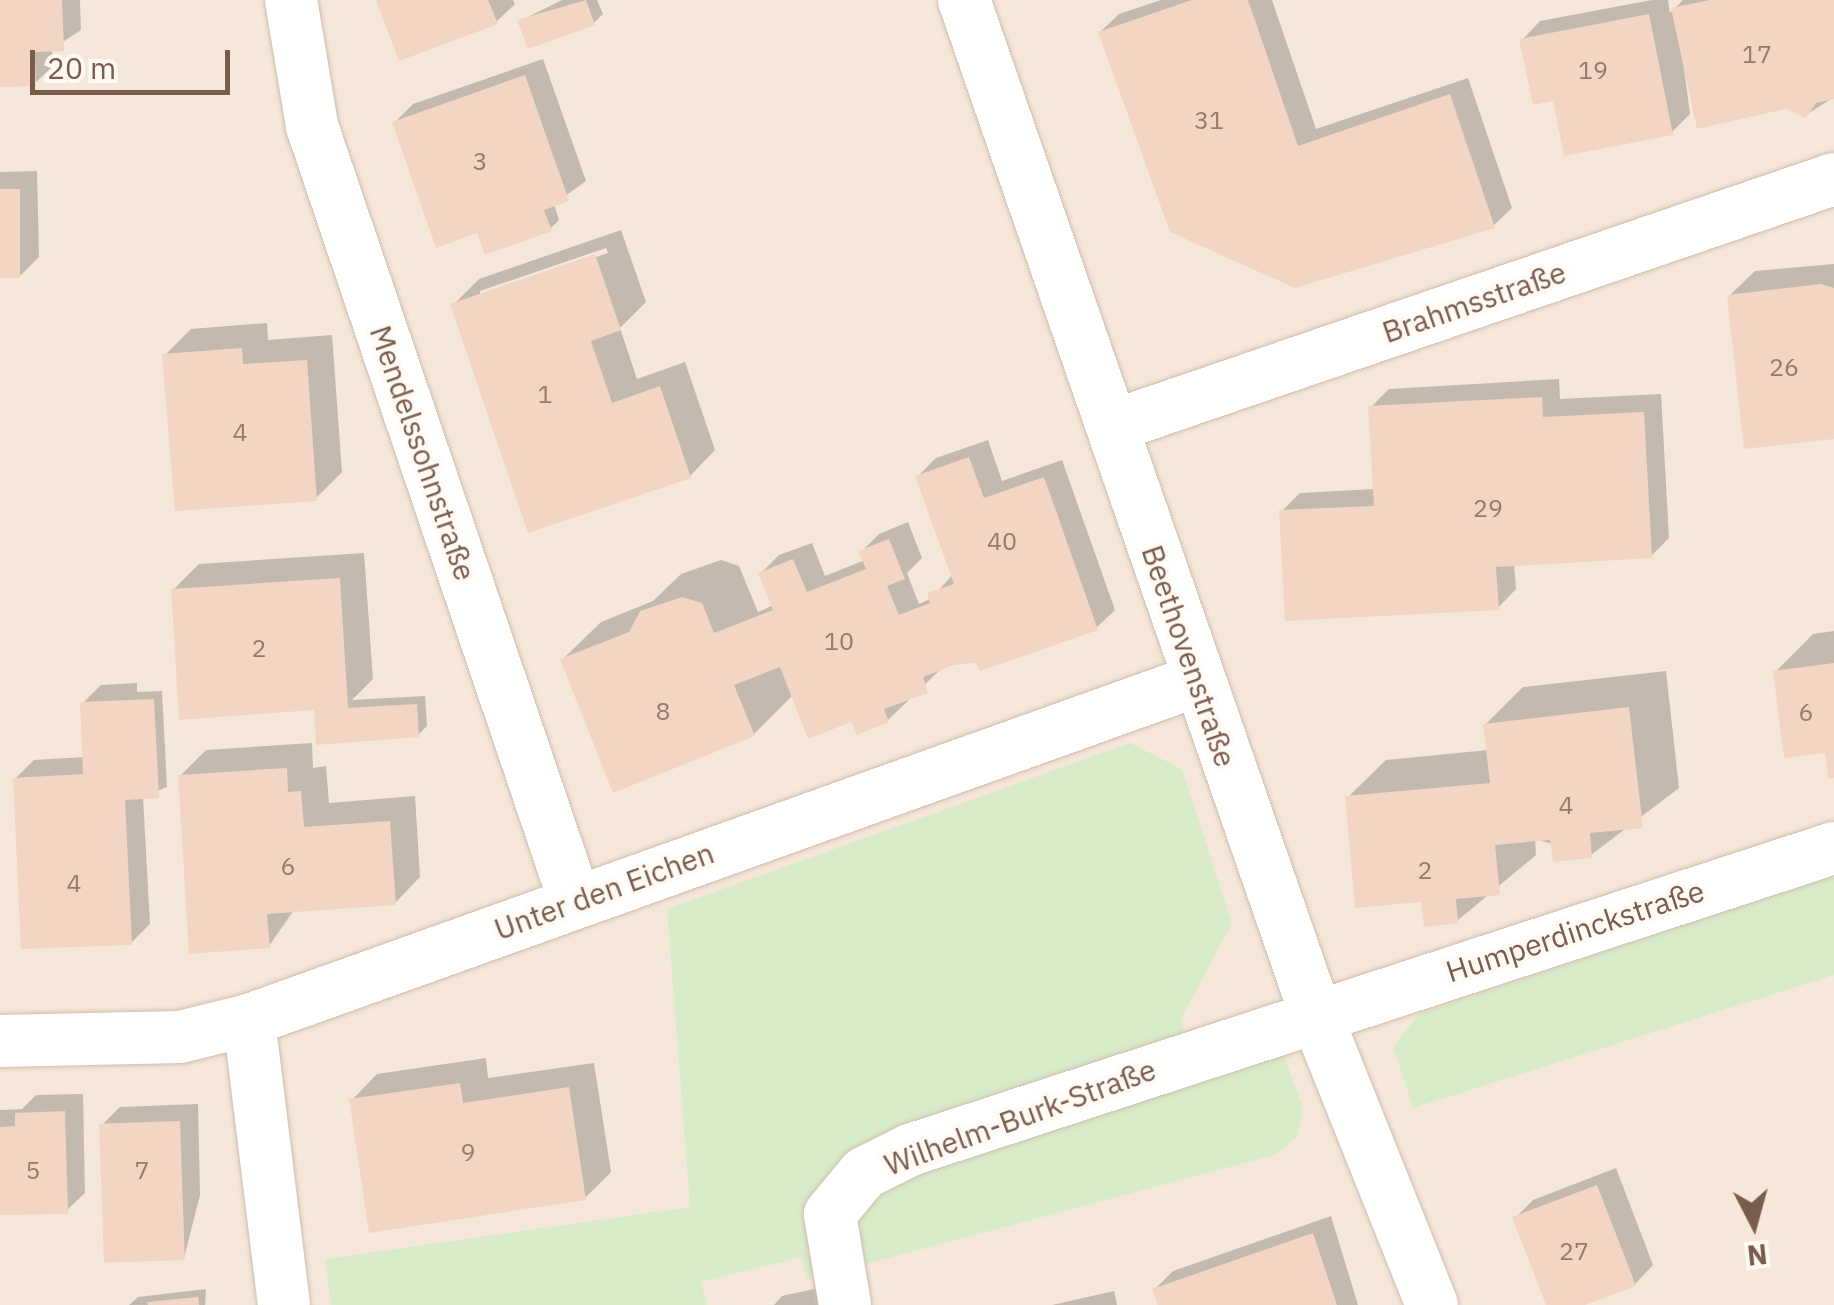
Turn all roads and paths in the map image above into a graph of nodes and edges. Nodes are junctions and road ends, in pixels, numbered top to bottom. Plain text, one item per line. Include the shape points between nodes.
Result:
1 (290, 0) edge
2 (964, 0) edge
3 (1834, 178) edge
4 (1113, 426) junction
5 (1196, 681) junction
6 (1834, 848) edge
7 (575, 901) junction
8 (1316, 1015) junction
9 (249, 1020) junction
10 (0, 1041) edge
11 (284, 1305) edge
12 (845, 1305) edge
13 (1432, 1305) edge

1 - 7 street, Mendelssohnstraße via 312,126
2 - 4 street, Beethovenstraße
3 - 4 street, Brahmsstraße
4 - 5 street, Beethovenstraße
5 - 7 street, Unter den Eichen
5 - 8 street, Beethovenstraße
6 - 8 street, Humperdinckstraße
7 - 9 street, Unter den Eichen
8 - 12 street, Wilhelm-Burk-Straße via 910,1150 864,1174 830,1214
8 - 13 street, Beethovenstraße
9 - 10 street, Unter den Eichen via 180,1037
9 - 11 street

